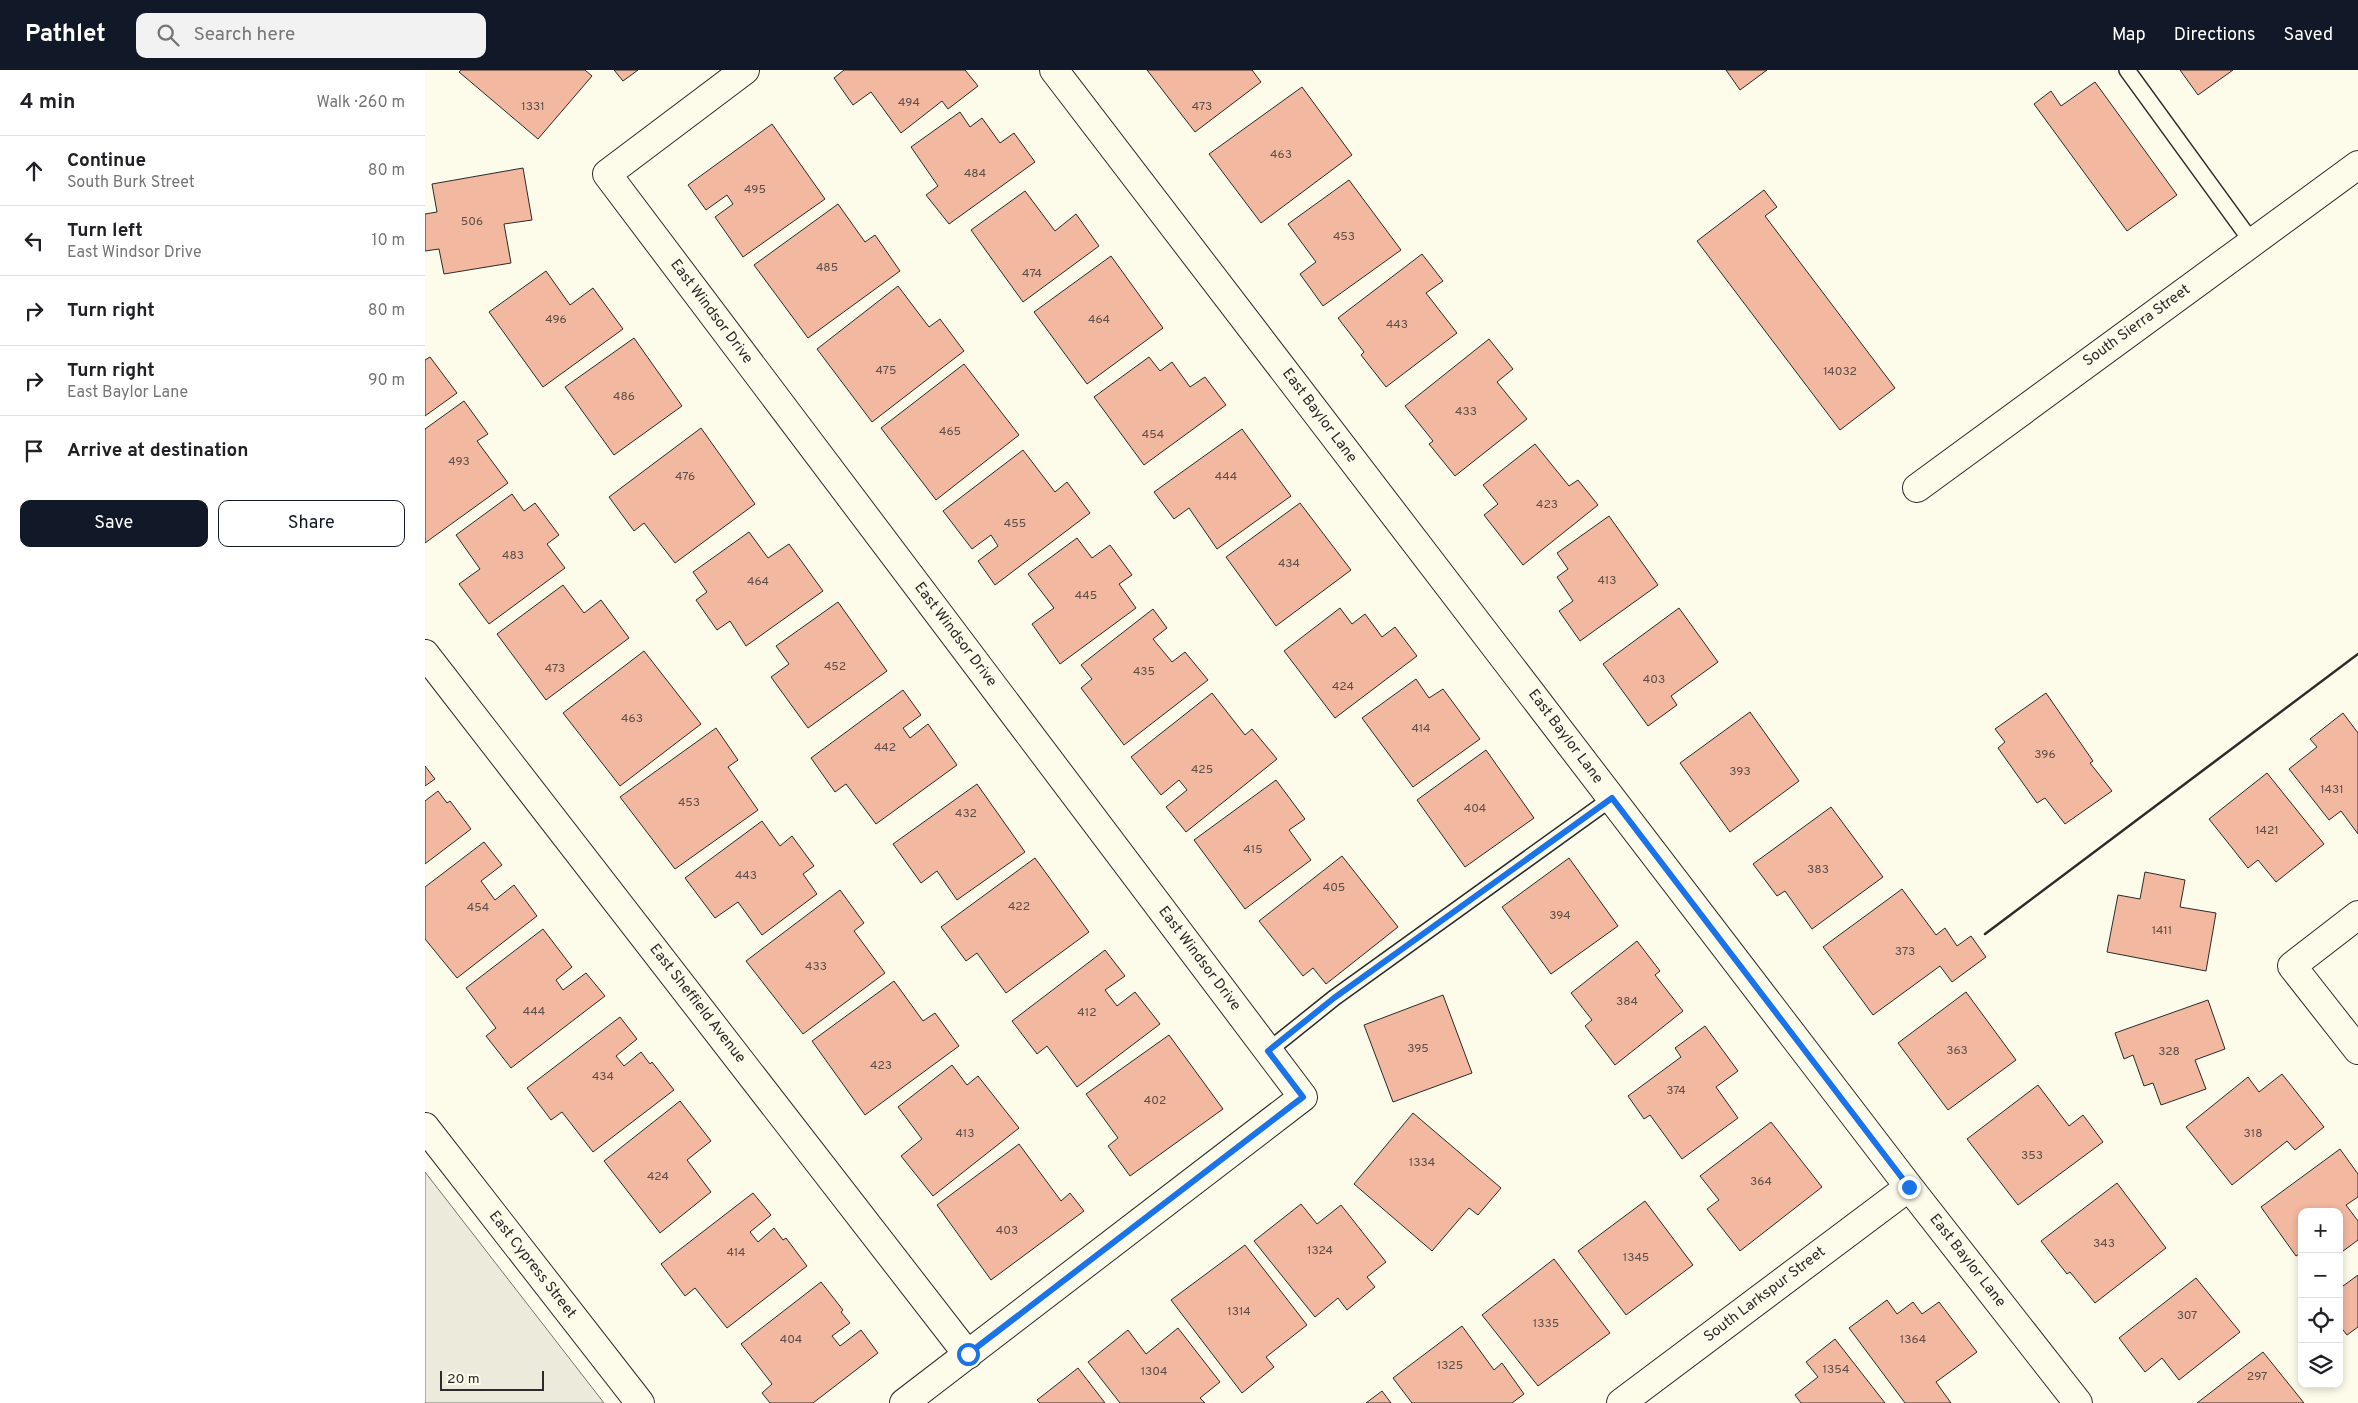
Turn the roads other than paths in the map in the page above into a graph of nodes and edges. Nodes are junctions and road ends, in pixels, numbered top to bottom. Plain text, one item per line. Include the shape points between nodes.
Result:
1 (745, 70) edge
2 (1054, 70) edge
3 (2127, 70) edge
4 (2358, 165) edge
5 (2252, 242) junction
6 (1917, 488) dead end
7 (425, 654) edge
8 (1612, 798) junction
9 (2358, 915) edge
10 (2358, 1050) edge
11 (1268, 1051) junction
12 (425, 1127) edge
13 (1909, 1187) junction
14 (968, 1354) junction
15 (640, 1403) edge
16 (904, 1403) edge
17 (1621, 1403) edge
18 (2078, 1403) edge

1 - 11 street, East Windsor Drive via 607,174
2 - 8 street, East Baylor Lane
3 - 5 lane
4 - 5 street, South Sierra Street
5 - 6 street, South Sierra Street
7 - 14 street, East Sheffield Avenue
8 - 11 lane via 1334,998
8 - 13 street, East Baylor Lane
9 - 10 street via 2292,966
11 - 14 street, East Windsor Drive via 1303,1097
12 - 15 street, East Cypress Street
13 - 17 street, South Larkspur Street
13 - 18 street, East Baylor Lane
14 - 16 street

